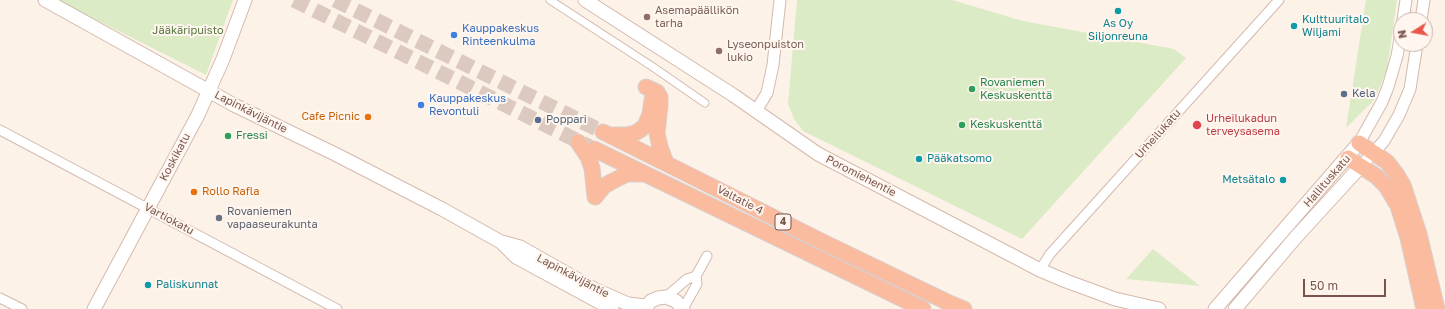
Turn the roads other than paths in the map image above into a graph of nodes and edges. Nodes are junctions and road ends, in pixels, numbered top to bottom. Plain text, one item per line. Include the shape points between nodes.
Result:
1 (45, 0) edge
2 (550, 0) edge
3 (585, 0) edge
4 (780, 0) edge
5 (1278, 0) edge
6 (1406, 0) edge
7 (1424, 0) edge
8 (242, 6) edge
9 (1404, 12) edge
10 (1422, 12) edge
11 (1398, 52) edge
12 (1416, 52) edge
13 (208, 91) junction
14 (705, 103) dead end
15 (756, 111) junction
16 (0, 130) edge
17 (578, 142) tunnel mouth
18 (1359, 143) junction
19 (594, 150) tunnel mouth
20 (1372, 152) junction
21 (1348, 158) junction
22 (666, 163) junction
23 (1361, 166) junction
24 (644, 174) junction
25 (148, 208) junction
26 (501, 242) junction
27 (706, 256) dead end
28 (1040, 270) junction
29 (696, 276) junction
30 (666, 297) junction
31 (0, 298) edge
32 (645, 307) edge
33 (22, 309) edge
34 (94, 309) edge
35 (337, 309) edge
36 (612, 309) edge
37 (683, 309) edge
38 (923, 309) edge
39 (964, 309) edge
40 (1159, 309) edge
41 (1215, 309) edge
42 (1235, 309) edge
43 (1424, 309) edge
44 (1437, 309) edge

1 - 13 main road, Lapinkävijäntie
2 - 14 street
3 - 15 main road, Poromiehentie
4 - 15 street via 773,65 767,93
5 - 28 street, Urheilukatu via 1050,254
6 - 9 street
7 - 10 street
8 - 13 main road, Koskikatu via 223,59
11 - 18 street, Hallituskatu via 1388,87
12 - 20 street, Hallituskatu via 1406,100 1384,140
13 - 25 main road, Koskikatu
13 - 26 main road, Lapinkävijäntie via 409,191
15 - 28 main road, Poromiehentie via 818,154
16 - 25 street, Vartiokatu
17 - 24 highway via 592,168 595,197 604,186 619,177 627,174
18 - 20 highway
18 - 21 main road, Hallituskatu
19 - 24 highway, Valtatie 4 / 4
20 - 23 street, Hallituskatu
20 - 44 highway via 1387,162 1403,185 1419,234
21 - 23 highway
21 - 41 main road, Hallituskatu
22 - 22 highway, Valtatie 4 / 4 via 657,133 660,97 657,92 646,87 651,104 645,126 634,133 606,134
22 - 39 highway, Valtatie 4 / 4
23 - 42 main road, Hallituskatu
23 - 43 highway via 1386,186 1398,206
24 - 38 highway, Valtatie 4 / 4
25 - 34 main road, Koskikatu
25 - 35 street, Vartiokatu
26 - 32 main road, Lapinkävijäntie via 520,247 594,289 628,304
26 - 36 main road, Lapinkävijäntie via 516,256
27 - 29 street
28 - 40 main road, Poromiehentie via 1115,299
29 - 30 street via 687,279
29 - 37 street via 696,284
30 - 32 main road via 654,299
30 - 37 main road via 676,301
31 - 33 street

